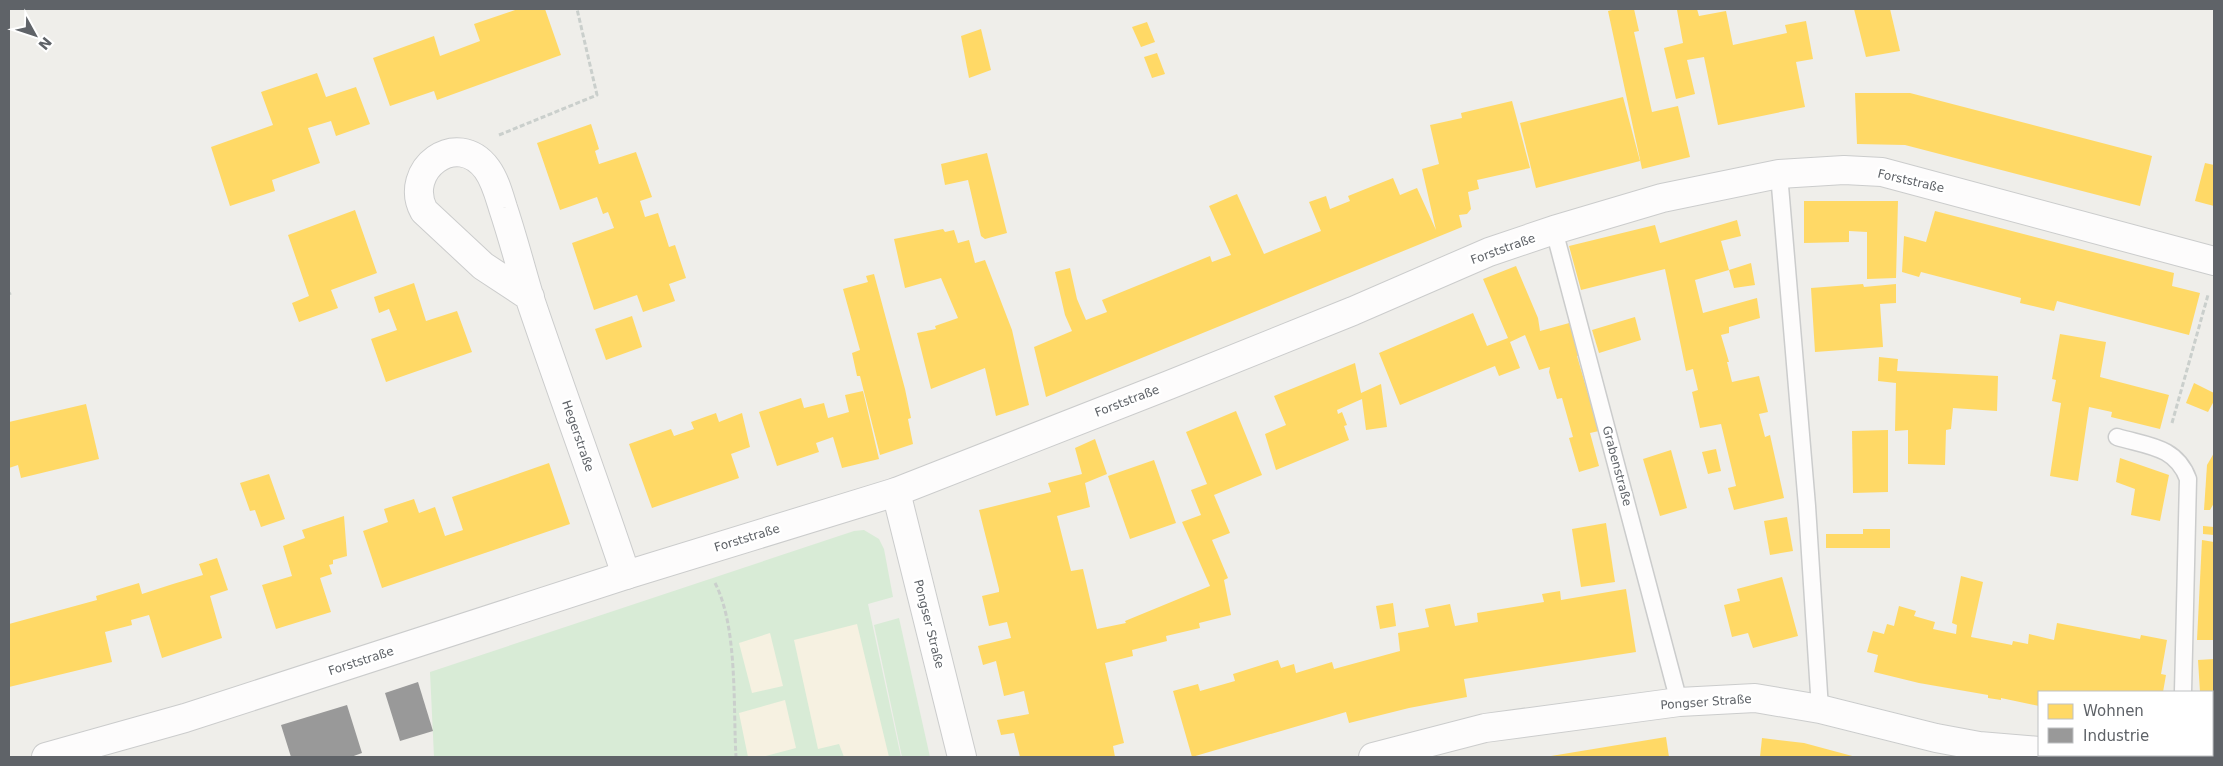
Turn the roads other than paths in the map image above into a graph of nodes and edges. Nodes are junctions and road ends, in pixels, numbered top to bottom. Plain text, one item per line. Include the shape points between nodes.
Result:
1 (1779, 174) junction
2 (1554, 230) junction
3 (2214, 261) edge
4 (530, 297) junction
5 (2117, 437) dead end
6 (896, 492) junction
7 (626, 575) junction
8 (2183, 691) edge
9 (1679, 702) junction
10 (1820, 709) junction
11 (2038, 751) edge
12 (1411, 752) edge
13 (46, 757) edge
14 (962, 757) edge
15 (1373, 757) edge

1 - 2 street, Forststraße via 1662,198
1 - 3 street, Forststraße via 1844,170 1882,172
1 - 10 lane via 1807,506
2 - 6 street, Forststraße via 1489,252 1188,377
2 - 9 lane, Grabenstraße
4 - 4 street, Hegerstraße via 488,170 463,152 454,152 433,161 419,186 424,211 483,266
4 - 7 street, Hegerstraße
5 - 8 lane via 2164,451 2176,458 2188,479
6 - 7 street, Forststraße
6 - 14 street, Pongser Straße
7 - 13 street, Forststraße via 202,713
9 - 10 street, Pongser Straße via 1755,698
9 - 12 street, Pongser Straße via 1485,728
10 - 11 street, Pongser Straße via 1979,746
12 - 15 street, Pongser Straße

